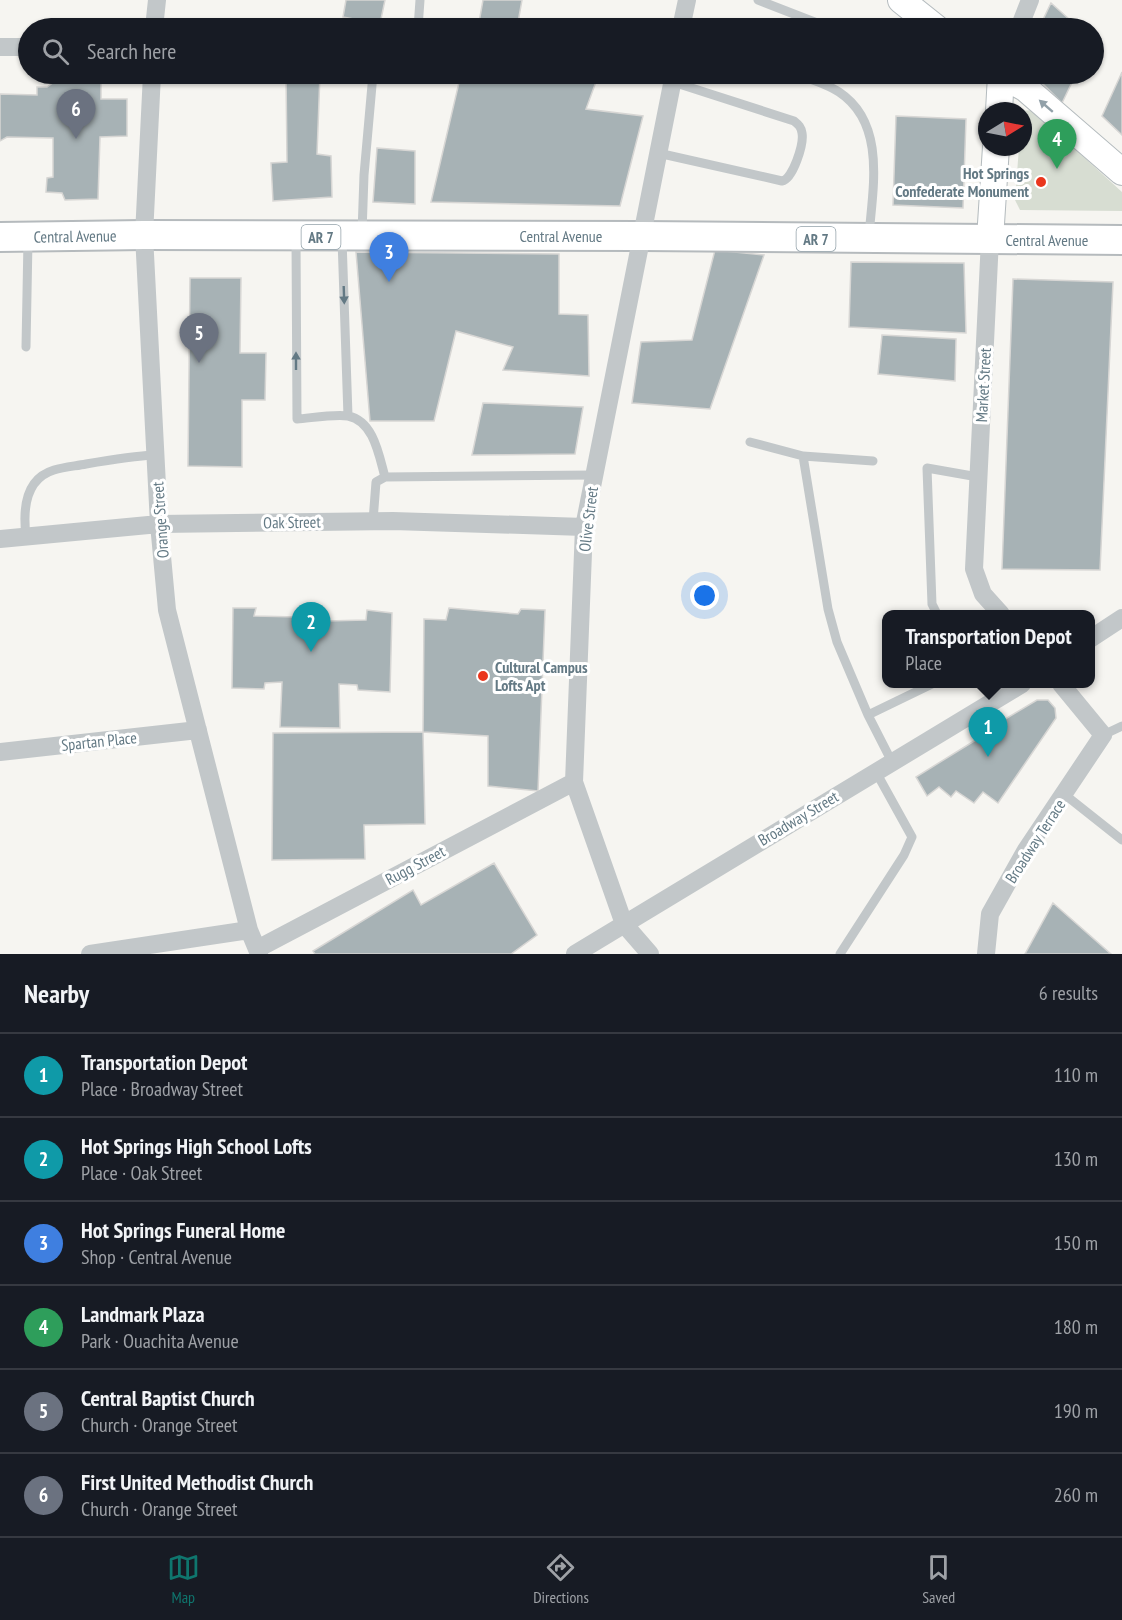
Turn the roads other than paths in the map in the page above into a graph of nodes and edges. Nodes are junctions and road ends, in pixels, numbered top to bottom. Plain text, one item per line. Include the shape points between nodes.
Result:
1 (157, 0) edge
2 (420, 0) edge
3 (687, 0) edge
4 (758, 0) edge
5 (901, 0) edge
6 (1030, 0) edge
7 (155, 18) edge
8 (419, 18) edge
9 (683, 18) edge
10 (804, 18) edge
11 (924, 18) edge
12 (1023, 18) edge
13 (0, 47) edge
14 (18, 47) edge
15 (152, 84) edge
16 (372, 84) edge
17 (672, 84) edge
18 (690, 84) edge
19 (821, 84) edge
20 (1000, 84) edge
21 (1018, 84) edge
22 (999, 102) edge
23 (658, 153) junction
24 (995, 156) edge
25 (1122, 172) edge
26 (144, 235) junction
27 (642, 236) junction
28 (0, 237) edge
29 (28, 237) junction
30 (296, 237) junction
31 (352, 237) junction
32 (869, 239) junction
33 (990, 239) junction
34 (1122, 240) edge
35 (26, 347) dead end
36 (348, 416) junction
37 (750, 442) dead end
38 (156, 454) junction
39 (803, 456) junction
40 (873, 460) dead end
41 (594, 475) junction
42 (385, 477) junction
43 (978, 477) junction
44 (373, 521) junction
45 (159, 524) junction
46 (584, 527) junction
47 (26, 536) junction
48 (0, 539) edge
49 (935, 610) edge
50 (997, 610) edge
51 (1122, 618) edge
52 (1095, 636) edge
53 (924, 688) edge
54 (1015, 688) edge
55 (1064, 688) edge
56 (868, 715) junction
57 (1122, 726) edge
58 (198, 730) junction
59 (1103, 735) junction
60 (0, 752) edge
61 (892, 762) junction
62 (876, 772) junction
63 (574, 782) junction
64 (1064, 794) junction
65 (1122, 840) edge
66 (624, 924) junction
67 (249, 930) junction
68 (258, 951) edge
69 (90, 954) edge
70 (575, 954) edge
71 (650, 954) edge
72 (840, 954) edge
73 (986, 954) edge

1 - 7 street
2 - 8 lane
3 - 9 street
4 - 10 lane
5 - 11 street
6 - 12 street
13 - 14 street
15 - 26 street, Orange Street
16 - 31 lane via 364,175
17 - 23 street, Olive Street
18 - 23 lane via 800,126 803,136 792,174 782,181
19 - 32 lane via 855,105 867,126 874,170
20 - 22 street
25 -> 21 street
23 - 27 street, Olive Street
24 - 33 street, Market Street
26 - 29 main road, Central Avenue / AR 7
26 - 30 main road, Central Avenue / AR 7
26 - 38 street, Orange Street
27 - 31 main road, Central Avenue / AR 7
27 - 32 main road, Central Avenue / AR 7
27 - 41 street, Olive Street
28 - 29 main road, Central Avenue / AR 7
29 - 35 lane
30 - 31 main road, Central Avenue / AR 7
36 -> 30 lane via 297,419
31 -> 36 lane
32 - 33 main road, Central Avenue / AR 7
33 - 34 main road, Central Avenue / AR 7
33 - 43 street, Market Street
36 - 42 lane via 361,421 375,441
37 - 39 lane
38 - 45 street, Orange Street
38 - 47 lane via 53,470 40,477 25,503
39 - 40 lane
39 - 56 lane via 828,609 837,642
41 - 42 lane
41 - 46 street, Olive Street
42 - 44 lane via 376,482
43 - 49 lane via 927,468
43 - 50 street, Market Street via 974,569 983,594
44 - 45 street, Oak Street
44 - 46 street, Oak Street
45 - 47 street, Oak Street
45 - 58 street, Orange Street via 167,610
46 - 63 street, Olive Street
47 - 48 street, Oak Street
51 - 52 street
53 - 56 lane
54 - 61 street, Broadway Street
55 - 59 street
56 - 61 lane
57 - 59 lane
58 - 60 street, Spartan Place
58 - 67 street, Orange Street
59 - 64 street, Broadway Terrace
61 - 62 street, Broadway Street
62 - 66 street, Broadway Street
62 - 72 lane via 912,837
63 - 66 street, Olive Street
63 - 68 street, Rugg Street
64 - 65 lane
64 - 73 street, Broadway Terrace via 990,914
66 - 70 street, Broadway Street
66 - 71 street, Olive Street
67 - 68 street, Orange Street
67 - 69 street

